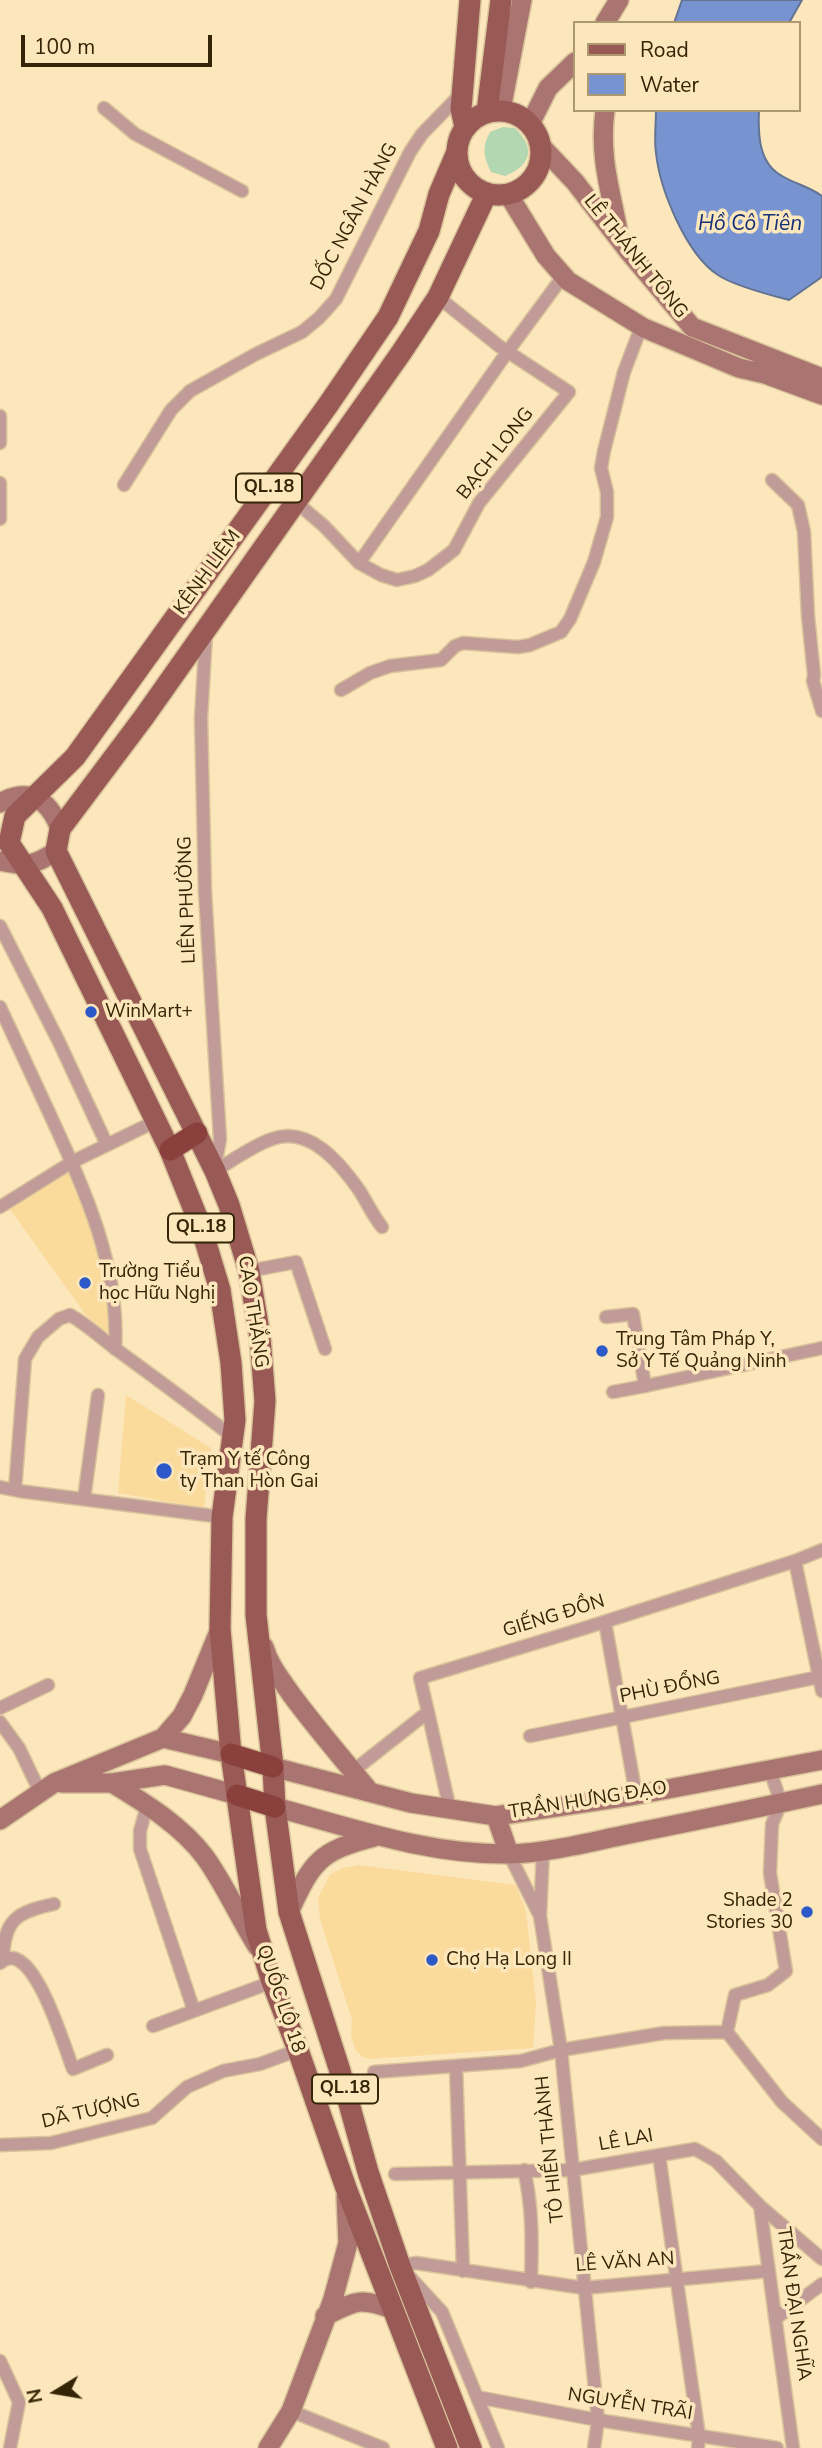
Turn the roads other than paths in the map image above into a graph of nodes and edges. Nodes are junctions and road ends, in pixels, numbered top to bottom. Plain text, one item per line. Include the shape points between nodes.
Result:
1 (470, 0) edge
2 (501, 0) edge
3 (522, 0) edge
4 (619, 0) edge
5 (627, 0) edge
6 (606, 21) edge
7 (622, 21) edge
8 (574, 63) edge
9 (461, 94) junction
10 (104, 108) dead end
11 (494, 111) junction
12 (604, 112) edge
13 (530, 124) junction
14 (466, 127) junction
15 (541, 146) junction
16 (457, 152) junction
17 (242, 191) dead end
18 (498, 194) junction
19 (620, 239) junction
20 (564, 275) junction
21 (438, 297) junction
22 (644, 328) junction
23 (508, 351) junction
24 (822, 377) edge
25 (822, 395) edge
26 (0, 416) edge
27 (0, 443) edge
28 (772, 481) dead end
29 (0, 483) edge
30 (124, 485) dead end
31 (296, 502) junction
32 (0, 519) edge
33 (359, 563) junction
34 (207, 626) junction
35 (341, 691) dead end
36 (822, 711) edge
37 (12, 795) edge
38 (60, 829) junction
39 (56, 851) junction
40 (0, 861) edge
41 (23, 866) junction
42 (0, 926) edge
43 (0, 1006) edge
44 (156, 1121) junction
45 (197, 1133) junction
46 (107, 1144) junction
47 (170, 1150) junction
48 (72, 1162) junction
49 (215, 1171) junction
50 (0, 1206) edge
51 (382, 1227) dead end
52 (249, 1271) junction
53 (606, 1317) dead end
54 (822, 1348) edge
55 (115, 1349) junction
56 (325, 1349) dead end
57 (646, 1386) junction
58 (612, 1392) dead end
59 (98, 1395) dead end
60 (233, 1438) junction
61 (0, 1487) edge
62 (15, 1490) junction
63 (84, 1499) junction
64 (222, 1517) junction
65 (822, 1550) edge
66 (795, 1561) junction
67 (256, 1615) junction
68 (605, 1622) junction
69 (220, 1629) junction
70 (819, 1677) junction
71 (48, 1685) dead end
72 (822, 1691) edge
73 (0, 1708) edge
74 (428, 1712) junction
75 (623, 1717) junction
76 (0, 1721) edge
77 (530, 1736) dead end
78 (163, 1738) junction
79 (231, 1754) junction
80 (822, 1760) edge
81 (273, 1767) junction
82 (771, 1770) junction
83 (353, 1771) junction
84 (112, 1783) junction
85 (47, 1787) junction
86 (370, 1792) junction
87 (822, 1794) edge
88 (237, 1795) junction
89 (636, 1795) junction
90 (781, 1803) junction
91 (147, 1806) junction
92 (275, 1807) junction
93 (450, 1811) junction
94 (496, 1816) junction
95 (1, 1817) edge
96 (375, 1837) junction
97 (543, 1851) junction
98 (509, 1854) junction
99 (54, 1904) dead end
100 (289, 1912) junction
101 (540, 1916) junction
102 (264, 1959) junction
103 (1, 1962) edge
104 (272, 1982) junction
105 (194, 2011) junction
106 (153, 2026) dead end
107 (727, 2032) junction
108 (298, 2050) junction
109 (561, 2050) junction
110 (107, 2055) dead end
111 (456, 2067) junction
112 (374, 2072) dead end
113 (822, 2139) edge
114 (0, 2145) edge
115 (659, 2155) junction
116 (524, 2170) junction
117 (572, 2170) junction
118 (461, 2171) junction
119 (395, 2174) dead end
120 (346, 2188) junction
121 (760, 2206) junction
122 (822, 2259) edge
123 (400, 2266) junction
124 (463, 2271) junction
125 (769, 2271) junction
126 (677, 2279) junction
127 (531, 2282) junction
128 (822, 2284) edge
129 (584, 2288) junction
130 (325, 2316) junction
131 (423, 2317) junction
132 (775, 2319) junction
133 (395, 2323) junction
134 (0, 2361) edge
135 (477, 2397) junction
136 (291, 2411) junction
137 (598, 2420) junction
138 (699, 2442) edge
139 (368, 2445) edge
140 (10, 2448) edge
141 (268, 2448) edge
142 (383, 2448) edge
143 (435, 2448) edge
144 (447, 2448) edge
145 (471, 2448) edge
146 (482, 2448) edge
147 (498, 2448) edge
148 (594, 2448) edge
149 (777, 2448) edge
150 (793, 2448) edge

1 - 9 main road
2 - 11 main road
3 - 11 main road
4 - 6 main road
5 - 7 main road
8 - 13 main road via 548,88
9 - 14 main road
9 - 30 street, DỐC NGÂN HÀNG via 410,152 337,299 302,332 190,391 172,410
10 - 17 street via 135,134
11 - 13 main road via 512,112
11 - 14 main road
12 - 19 main road via 607,185
13 - 15 main road
14 - 16 main road
15 - 18 main road via 534,176 518,190
15 - 19 main road, LÊ THÁNH TÔNG
16 - 18 main road via 462,173 477,189
16 - 37 main road, KÊNH LIÊM / QL.18 via 429,231 388,317 328,405 75,757
18 - 20 main road, LÊ THÁNH TÔNG
18 - 21 main road, KÊNH LIÊM / QL.18
19 - 24 main road, LÊ THÁNH TÔNG via 692,327
20 - 22 main road, LÊ THÁNH TÔNG
20 - 23 street
21 - 23 street, BẠCH LONG
21 - 31 main road, KÊNH LIÊM / QL.18
22 - 25 main road, LÊ THÁNH TÔNG via 739,368
22 - 35 street via 624,372 604,451 601,468 607,517 583,590 561,632 518,647 463,643 441,660 390,666
23 - 33 street
23 - 33 street, BẠCH LONG via 569,392 479,503 454,550 428,570 397,580
26 - 27 street
28 - 36 street via 798,505 804,532 813,681
29 - 32 street
31 - 33 street, BẠCH LONG
31 - 34 main road, KÊNH LIÊM / QL.18
34 - 38 main road, KÊNH LIÊM / QL.18
34 - 49 street, LIÊN PHƯỜNG via 201,718 205,892 220,1139
37 - 38 main road via 53,811
37 - 41 main road, KÊNH LIÊM / QL.18 via 15,816 9,843
38 - 39 main road, KÊNH LIÊM / QL.18
39 - 41 main road
39 - 45 main road, CAO THẮNG / QL.18
40 - 41 main road
41 - 44 main road, CAO THẮNG / QL.18 via 52,908
42 - 46 street
43 - 48 street
44 - 46 street
44 - 47 main road, CAO THẮNG / QL.18
45 - 47 highway
45 - 49 main road, CAO THẮNG / QL.18
46 - 48 street
47 - 60 main road, CAO THẮNG / QL.18 via 220,1290 231,1363
48 - 50 street
48 - 55 street via 103,1245 117,1324
49 - 51 street via 272,1138 288,1135 303,1139 331,1156
49 - 52 main road, CAO THẮNG / QL.18
52 - 56 street via 296,1262
52 - 67 main road, CAO THẮNG / QL.18 via 265,1401 256,1519
53 - 57 street via 633,1314
54 - 57 street
55 - 60 street
55 - 62 street via 70,1315 59,1319 29,1348
57 - 58 street
59 - 63 street
60 - 64 main road, CAO THẮNG / QL.18
61 - 62 street
62 - 63 street
63 - 64 street
64 - 69 main road, CAO THẮNG / QL.18
65 - 66 street, GIẾNG ĐỒN
66 - 68 street, GIẾNG ĐỒN
66 - 70 street
67 - 81 main road, CAO THẮNG / QL.18
67 - 83 main road via 273,1669
68 - 74 street, GIẾNG ĐỒN via 420,1678
68 - 75 street
69 - 78 main road via 193,1695
69 - 79 main road, CAO THẮNG / QL.18
70 - 72 street
70 - 75 street, PHÙ ĐỔNG
71 - 73 street
74 - 83 street
74 - 93 street
75 - 77 street, PHÙ ĐỔNG
75 - 89 street
76 - 85 street
78 - 79 main road
78 - 85 main road
79 - 81 highway
79 - 88 main road, QUỐC LỘ 18 / QL.18
80 - 82 main road, TRẦN HƯNG ĐẠO
81 - 86 main road, TRẦN HƯNG ĐẠO
81 - 92 main road, QUỐC LỘ 18 / QL.18
82 - 89 main road, TRẦN HƯNG ĐẠO
82 - 90 street
83 - 86 main road
84 - 85 main road
84 - 88 main road via 165,1775
84 - 91 main road
85 - 95 main road
86 - 93 main road, TRẦN HƯNG ĐẠO
87 - 90 main road, TRẦN HƯNG ĐẠO
88 - 92 highway
88 - 102 main road, QUỐC LỘ 18 / QL.18
89 - 94 main road, TRẦN HƯNG ĐẠO
90 - 97 main road, TRẦN HƯNG ĐẠO
90 - 107 street via 772,1824 770,1873 786,1971 768,1985 735,1995
91 - 102 main road via 204,1856
91 - 105 street via 140,1849
92 - 96 main road, TRẦN HƯNG ĐẠO
92 - 100 main road, QUỐC LỘ 18 / QL.18
93 - 94 main road, TRẦN HƯNG ĐẠO
94 - 98 main road
96 - 98 main road, TRẦN HƯNG ĐẠO via 447,1850
96 - 100 main road via 324,1857 306,1875
97 - 98 main road, TRẦN HƯNG ĐẠO
97 - 101 street
98 - 101 street, TÔ HIẾN THÀNH
99 - 103 street via 19,1914 7,1928
100 - 123 main road, QUỐC LỘ 18 / QL.18
101 - 109 street, TÔ HIẾN THÀNH
102 - 104 main road, QUỐC LỘ 18 / QL.18
103 - 110 street via 17,1959 30,1968 73,2069
104 - 105 street
104 - 108 main road, QUỐC LỘ 18 / QL.18
105 - 106 street
107 - 109 street via 664,2033
107 - 113 street via 782,2102
108 - 114 street, DÃ TƯỢNG via 223,2071 187,2087 152,2118 51,2143
108 - 120 main road, QUỐC LỘ 18 / QL.18
109 - 111 street via 522,2061
109 - 117 street, TÔ HIẾN THÀNH
111 - 112 street
111 - 118 street
115 - 117 street, LÊ LAI
115 - 121 street, LÊ LAI via 695,2149 716,2161
115 - 126 street
116 - 117 street, LÊ LAI
116 - 118 street, LÊ LAI
116 - 127 street via 531,2216
117 - 129 street, TÔ HIẾN THÀNH
118 - 119 street, LÊ LAI
118 - 124 street
120 - 130 main road via 348,2243
120 - 133 main road, QUỐC LỘ 18 / QL.18
121 - 122 street, LÊ LAI
121 - 125 street, TRẦN ĐẠI NGHĨA
123 - 124 street, LÊ VĂN AN via 416,2263
123 - 131 main road, QUỐC LỘ 18 / QL.18
123 - 135 street via 442,2312
124 - 127 street, LÊ VĂN AN
125 - 126 street, LÊ VĂN AN
125 - 132 street, TRẦN ĐẠI NGHĨA
126 - 129 street, LÊ VĂN AN
126 - 138 street
127 - 129 street, LÊ VĂN AN
128 - 132 street
129 - 137 street, TÔ HIẾN THÀNH
130 - 133 main road via 366,2300
130 - 136 main road
131 - 145 main road, QUỐC LỘ 18 / QL.18
131 - 146 main road, QUỐC LỘ 18 / QL.18
132 - 150 street, TRẦN ĐẠI NGHĨA
133 - 143 main road, QUỐC LỘ 18 / QL.18
133 - 144 main road, QUỐC LỘ 18 / QL.18
134 - 140 street via 19,2402
135 - 137 street, NGUYỄN TRÃI
135 - 147 street
136 - 139 street
136 - 141 main road
137 - 138 street, NGUYỄN TRÃI
137 - 148 street, TÔ HIẾN THÀNH
138 - 149 street, NGUYỄN TRÃI
139 - 142 street

